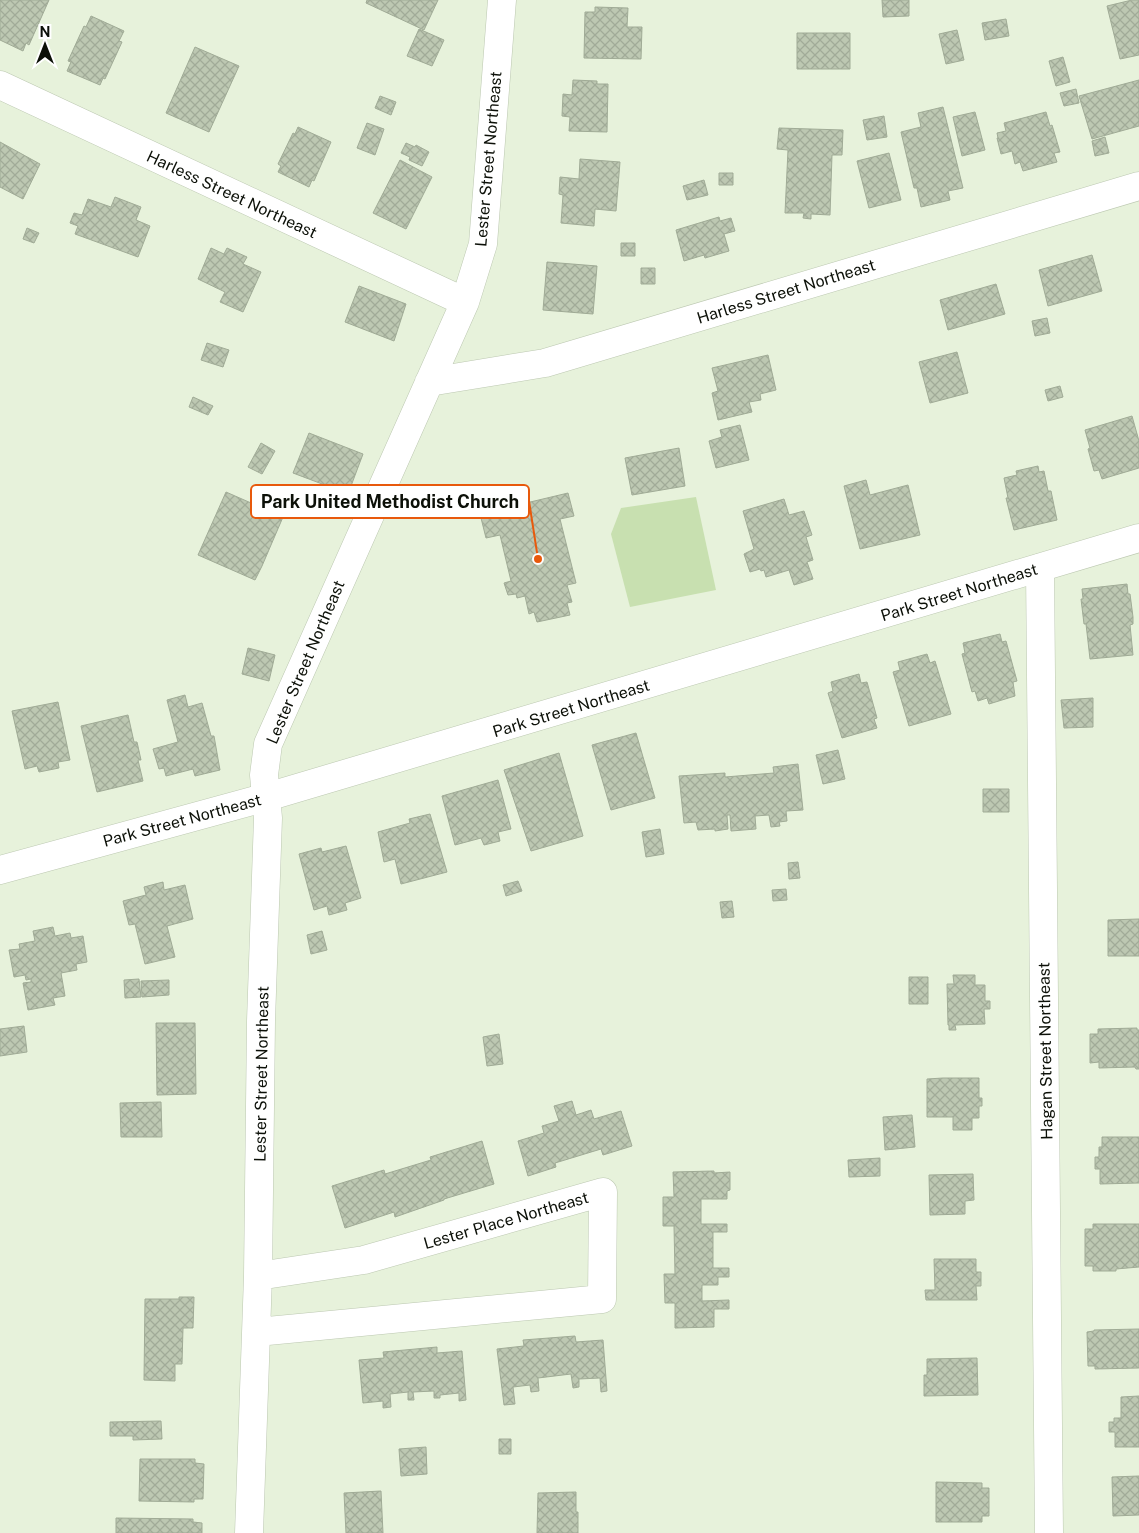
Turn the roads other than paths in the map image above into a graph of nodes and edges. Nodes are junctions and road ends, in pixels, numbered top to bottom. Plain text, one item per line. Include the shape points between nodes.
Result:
1 (502, 0) edge
2 (0, 85) edge
3 (1139, 186) edge
4 (465, 302) junction
5 (429, 382) junction
6 (1139, 538) edge
7 (1040, 568) junction
8 (266, 797) junction
9 (0, 870) edge
10 (258, 1276) junction
11 (257, 1332) junction
12 (249, 1533) edge
13 (1049, 1533) edge

1 - 4 street, Lester Street Northeast via 483,244
2 - 4 street, Harless Street Northeast
3 - 5 street, Harless Street Northeast via 545,363
4 - 5 street, Lester Street Northeast
5 - 8 street, Lester Street Northeast via 268,744 264,775
6 - 7 street, Park Street Northeast
7 - 8 street, Park Street Northeast
7 - 13 street, Hagan Street Northeast
8 - 9 street, Park Street Northeast
8 - 10 street, Lester Street Northeast
10 - 11 street, Lester Street Northeast
10 - 11 street, Lester Place Northeast via 364,1260 603,1192 602,1299
11 - 12 street, Lester Street Northeast

